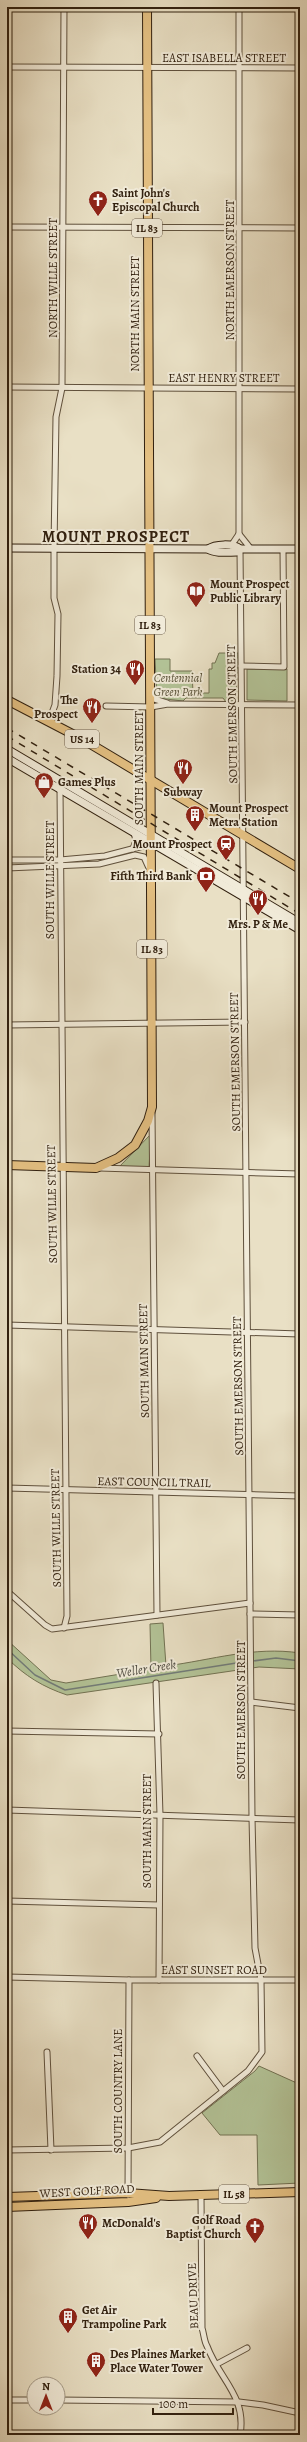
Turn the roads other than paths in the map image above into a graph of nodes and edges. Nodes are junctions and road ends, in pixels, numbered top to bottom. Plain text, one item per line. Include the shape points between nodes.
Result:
1 (64, 7) edge
2 (148, 7) edge
3 (239, 7) edge
4 (64, 66) junction
5 (7, 67) edge
6 (147, 67) junction
7 (239, 68) junction
8 (300, 68) edge
9 (63, 226) junction
10 (7, 227) edge
11 (147, 227) junction
12 (239, 228) junction
13 (300, 228) edge
14 (7, 387) edge
15 (62, 388) junction
16 (148, 388) junction
17 (240, 388) junction
18 (300, 389) edge
19 (239, 534) junction
20 (231, 546) junction
21 (7, 548) edge
22 (54, 548) junction
23 (149, 548) junction
24 (208, 549) junction
25 (240, 549) junction
26 (251, 549) junction
27 (283, 549) junction
28 (300, 549) edge
29 (241, 666) junction
30 (151, 698) junction
31 (7, 700) edge
32 (168, 704) junction
33 (242, 704) junction
34 (300, 705) edge
35 (106, 706) dead end
36 (151, 707) junction
37 (49, 721) junction
38 (7, 749) edge
39 (7, 758) edge
40 (63, 781) junction
41 (151, 781) junction
42 (60, 789) junction
43 (133, 832) junction
44 (243, 835) junction
45 (150, 840) junction
46 (133, 849) junction
47 (7, 860) edge
48 (60, 860) junction
49 (60, 867) junction
50 (7, 868) edge
51 (300, 869) edge
52 (151, 875) junction
53 (243, 893) junction
54 (300, 923) edge
55 (300, 930) edge
56 (245, 1022) junction
57 (153, 1023) junction
58 (61, 1024) junction
59 (7, 1025) edge
60 (152, 1107) junction
61 (7, 1165) edge
62 (62, 1167) junction
63 (96, 1168) junction
64 (154, 1170) junction
65 (246, 1172) junction
66 (300, 1174) edge
67 (7, 1325) edge
68 (63, 1326) junction
69 (155, 1330) junction
70 (248, 1332) junction
71 (300, 1334) edge
72 (7, 1488) edge
73 (65, 1490) junction
74 (157, 1492) junction
75 (249, 1494) junction
76 (300, 1496) edge
77 (7, 1590) edge
78 (250, 1603) junction
79 (250, 1614) junction
80 (300, 1615) edge
81 (157, 1616) junction
82 (64, 1628) junction
83 (156, 1683) dead end
84 (251, 1702) junction
85 (300, 1708) edge
86 (7, 1731) edge
87 (159, 1734) junction
88 (7, 1810) edge
89 (160, 1815) junction
90 (252, 1818) junction
91 (300, 1820) edge
92 (7, 1901) edge
93 (159, 1905) junction
94 (7, 1977) edge
95 (129, 1980) junction
96 (159, 1980) junction
97 (261, 1980) junction
98 (300, 1980) edge
99 (47, 2052) dead end
100 (197, 2056) dead end
101 (223, 2091) junction
102 (128, 2148) junction
103 (7, 2150) edge
104 (51, 2150) junction
105 (300, 2192) edge
106 (128, 2193) junction
107 (201, 2195) junction
108 (168, 2196) junction
109 (7, 2197) edge
110 (128, 2202) junction
111 (7, 2207) edge
112 (247, 2348) dead end
113 (217, 2364) junction
114 (7, 2400) edge
115 (26, 2400) edge
116 (66, 2400) edge
117 (239, 2402) junction
118 (300, 2413) edge
119 (240, 2435) edge

1 - 4 street, NORTH WILLE STREET
2 - 6 main road, NORTH MAIN STREET / IL 83
3 - 7 street, NORTH EMERSON STREET
4 - 5 street, EAST ISABELLA STREET
4 - 6 street, EAST ISABELLA STREET
4 - 9 street, NORTH WILLE STREET
6 - 7 street, EAST ISABELLA STREET
6 - 11 main road, NORTH MAIN STREET / IL 83
7 - 8 street, EAST ISABELLA STREET
7 - 12 street, NORTH EMERSON STREET
9 - 10 street
9 - 11 street
9 - 15 street, NORTH WILLE STREET
11 - 12 street
11 - 16 main road, NORTH MAIN STREET / IL 83
12 - 13 street
12 - 17 street, NORTH EMERSON STREET
14 - 15 street, EAST HENRY STREET
15 - 16 street, EAST HENRY STREET
15 - 22 street, NORTH WILLE STREET via 56,417
16 - 17 street, EAST HENRY STREET
16 - 23 main road, NORTH MAIN STREET / IL 83
17 - 18 street, EAST HENRY STREET
17 - 19 street, NORTH EMERSON STREET
19 - 20 street
19 - 26 street
20 - 24 street via 212,546
20 - 25 street
21 - 22 street
22 - 23 street
22 - 37 street via 58,648 55,705
23 - 24 street
23 - 30 main road, SOUTH MAIN STREET / IL 83
24 - 25 street via 212,552 237,552
25 - 26 street
25 - 29 street, SOUTH EMERSON STREET
26 - 27 street
27 - 28 street
27 - 29 street via 284,666
29 - 33 street, SOUTH EMERSON STREET
30 - 32 street
30 - 36 main road, SOUTH MAIN STREET / IL 83
31 - 37 main road, US 14
32 - 33 street
32 - 36 street
33 - 34 street
33 - 44 street, SOUTH EMERSON STREET
35 - 36 street
36 - 41 main road, SOUTH MAIN STREET / IL 83
37 - 41 main road, US 14
38 - 40 street
39 - 42 street
40 - 42 street, SOUTH WILLE STREET
40 - 45 street
41 - 44 main road, US 14
41 - 45 main road, SOUTH MAIN STREET / IL 83
42 - 43 street
42 - 48 street, SOUTH WILLE STREET
43 - 45 street
43 - 46 street via 136,840
44 - 51 main road, US 14
44 - 53 street, SOUTH EMERSON STREET
45 - 46 street
45 - 52 main road, SOUTH MAIN STREET / IL 83
45 - 53 street
46 - 48 street via 105,856
47 - 48 street
48 - 49 street, SOUTH WILLE STREET
49 - 50 street
49 - 52 street via 99,864 138,854 145,859
49 - 58 street, SOUTH WILLE STREET
52 - 57 main road, SOUTH MAIN STREET / IL 83
53 - 54 street
53 - 55 street
53 - 56 street, SOUTH EMERSON STREET
56 - 57 street
56 - 65 street, SOUTH EMERSON STREET
57 - 58 street
57 - 60 main road, SOUTH MAIN STREET / IL 83
58 - 59 street
58 - 62 street, SOUTH WILLE STREET
60 - 63 main road, SOUTH MAIN STREET / IL 83 via 148,1121 135,1145 118,1158
60 - 64 street, SOUTH MAIN STREET
61 - 62 main road, IL 83
62 - 63 main road, IL 83
62 - 68 street, SOUTH WILLE STREET
63 - 64 street
64 - 65 street
64 - 69 street, SOUTH MAIN STREET
65 - 66 street
65 - 70 street, SOUTH EMERSON STREET
67 - 68 street
68 - 69 street
68 - 73 street, SOUTH WILLE STREET
69 - 70 street
69 - 74 street, SOUTH MAIN STREET
70 - 71 street
70 - 75 street, SOUTH EMERSON STREET
72 - 73 street, EAST COUNCIL TRAIL
73 - 74 street, EAST COUNCIL TRAIL
73 - 82 street, SOUTH WILLE STREET
74 - 75 street, EAST COUNCIL TRAIL
74 - 81 street, SOUTH MAIN STREET
75 - 76 street, EAST COUNCIL TRAIL
75 - 78 street, SOUTH EMERSON STREET
77 - 82 street via 44,1625 52,1629
78 - 79 street, SOUTH EMERSON STREET
78 - 81 street
79 - 80 street
79 - 84 street, SOUTH EMERSON STREET
81 - 82 street
83 - 87 street, SOUTH MAIN STREET
84 - 85 street
84 - 90 street, SOUTH EMERSON STREET
86 - 87 street
87 - 89 street, SOUTH MAIN STREET
88 - 89 street
89 - 90 street
89 - 93 street, SOUTH MAIN STREET
90 - 91 street
90 - 97 street, SOUTH EMERSON STREET via 255,1948
92 - 93 street
93 - 96 street, SOUTH MAIN STREET
94 - 95 street, EAST SUNSET ROAD
95 - 96 street, EAST SUNSET ROAD
95 - 102 street, SOUTH COUNTRY LANE
96 - 97 street, EAST SUNSET ROAD
97 - 98 street, EAST SUNSET ROAD
97 - 101 street, SOUTH EMERSON STREET via 262,2052 248,2071
99 - 104 street
100 - 101 street
101 - 102 street, SOUTH EMERSON STREET via 160,2142
102 - 104 street, SOUTH EMERSON STREET
102 - 106 street, SOUTH COUNTRY LANE
103 - 104 street, SOUTH EMERSON STREET
105 - 107 main road, WEST GOLF ROAD / IL 58
106 - 108 main road, WEST GOLF ROAD / IL 58
106 - 109 main road, WEST GOLF ROAD / IL 58
106 - 110 street, SOUTH COUNTRY LANE
107 - 108 main road, WEST GOLF ROAD / IL 58
107 - 113 street, BEAU DRIVE via 202,2328 206,2346
108 - 110 main road, WEST GOLF ROAD / IL 58
110 - 111 main road, WEST GOLF ROAD / IL 58
112 - 113 street
113 - 117 street, BEAU DRIVE
114 - 115 street
116 - 117 street
117 - 118 street
117 - 119 street, BEAU DRIVE via 242,2426

